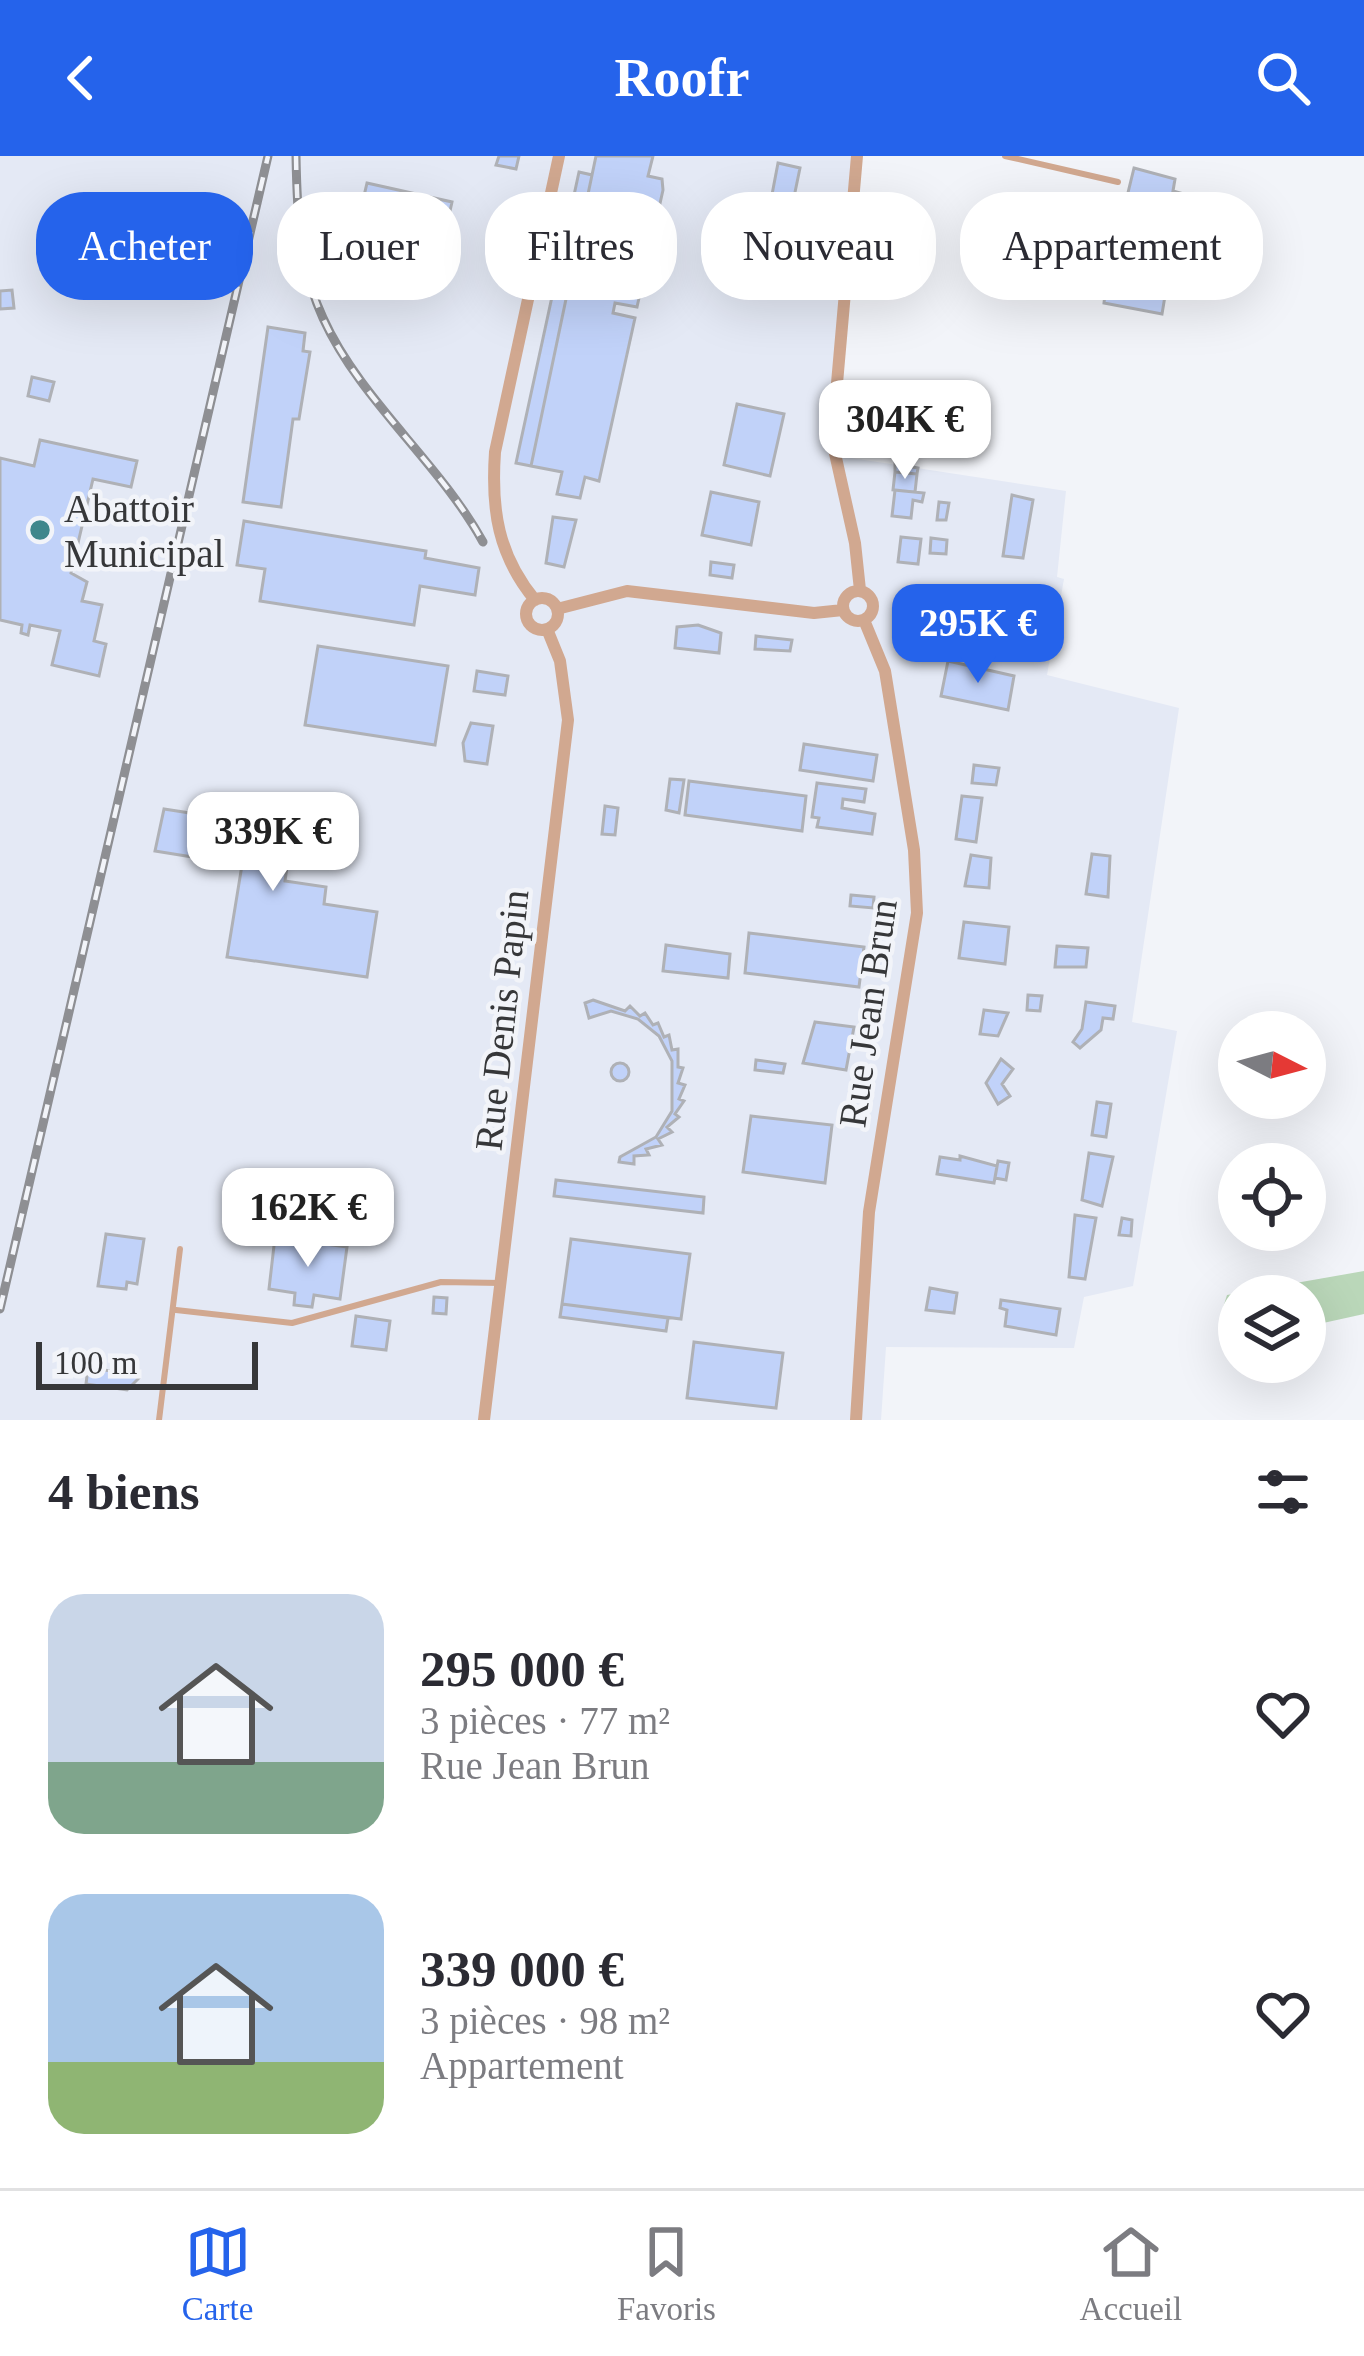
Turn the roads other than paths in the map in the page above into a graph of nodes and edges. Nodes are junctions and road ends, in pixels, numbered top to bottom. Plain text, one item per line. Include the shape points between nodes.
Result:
1 (559, 156) edge
2 (857, 156) edge
3 (1005, 156) edge
4 (1118, 182) dead end
5 (860, 590) junction
6 (535, 600) junction
7 (557, 609) junction
8 (843, 610) junction
9 (864, 620) junction
10 (547, 629) junction
11 (180, 1249) dead end
12 (501, 1283) junction
13 (176, 1310) junction
14 (159, 1420) edge
15 (484, 1420) edge
16 (856, 1420) edge

1 - 6 street via 492,496 513,573
2 - 5 street via 832,440
3 - 4 lane
5 - 8 street via 846,596
5 - 9 street via 873,604
6 - 7 street
6 - 10 street via 527,619
7 - 8 street via 627,591 814,614
7 - 10 street
8 - 9 street
9 - 16 street, Rue Jean Brun via 885,670 917,913 869,1212
10 - 12 street, Rue Denis Papin via 568,720
11 - 13 lane
12 - 13 lane via 441,1282 292,1323
12 - 15 street, Rue Denis Papin
13 - 14 lane

